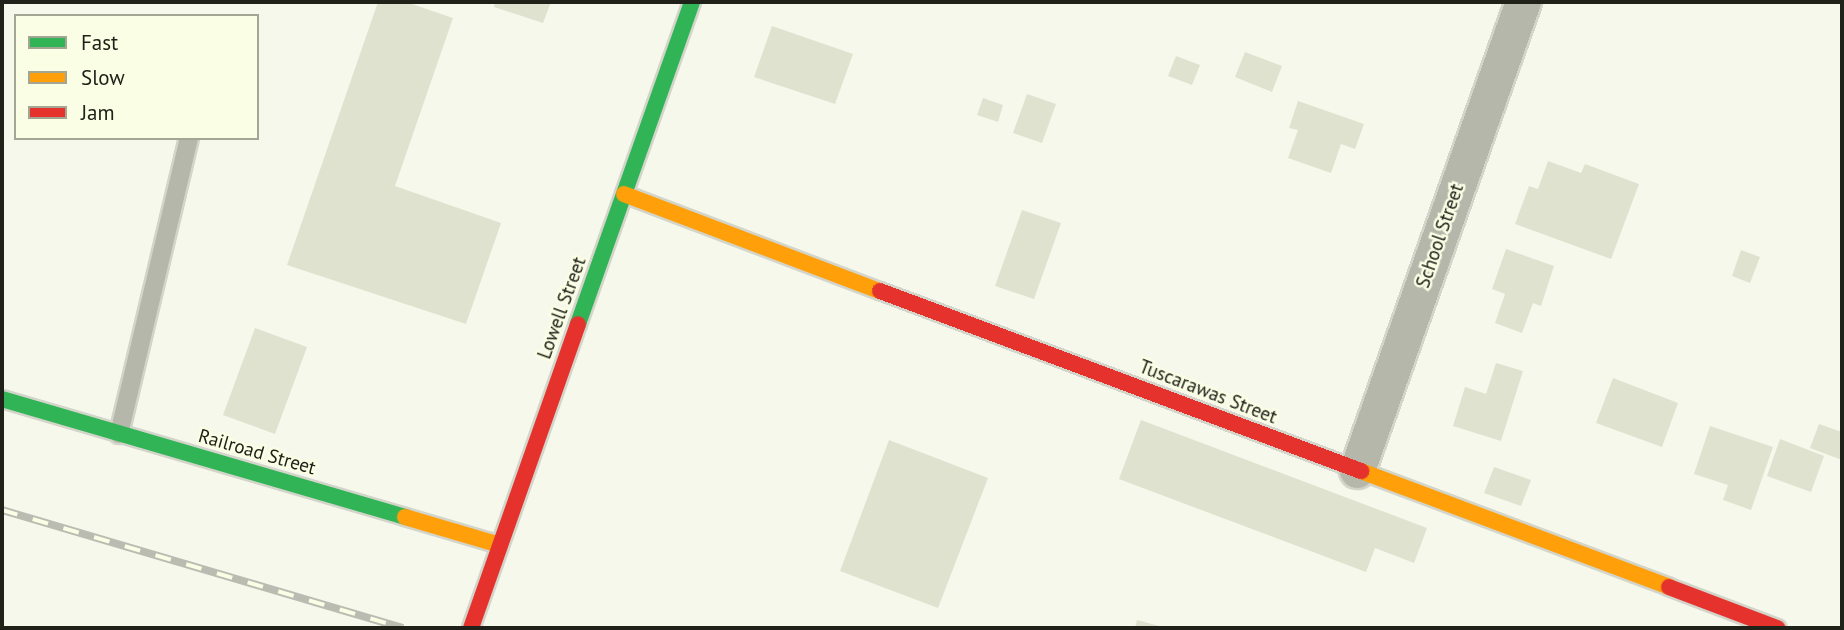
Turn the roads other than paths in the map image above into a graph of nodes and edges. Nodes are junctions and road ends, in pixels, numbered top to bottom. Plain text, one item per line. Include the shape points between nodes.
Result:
1 (692, 2) edge
2 (1522, 2) edge
3 (189, 140) edge
4 (624, 194) junction
5 (2, 400) edge
6 (119, 434) junction
7 (1357, 470) junction
8 (500, 545) junction
9 (471, 628) edge
10 (1777, 628) edge

1 - 4 street, Lowell Street
2 - 7 street, School Street
3 - 6 lane
4 - 7 street, Tuscarawas Street
4 - 8 street, Lowell Street
5 - 6 street, Railroad Street
6 - 8 street, Railroad Street
7 - 10 street, Tuscarawas Street
8 - 9 street, Lowell Street

